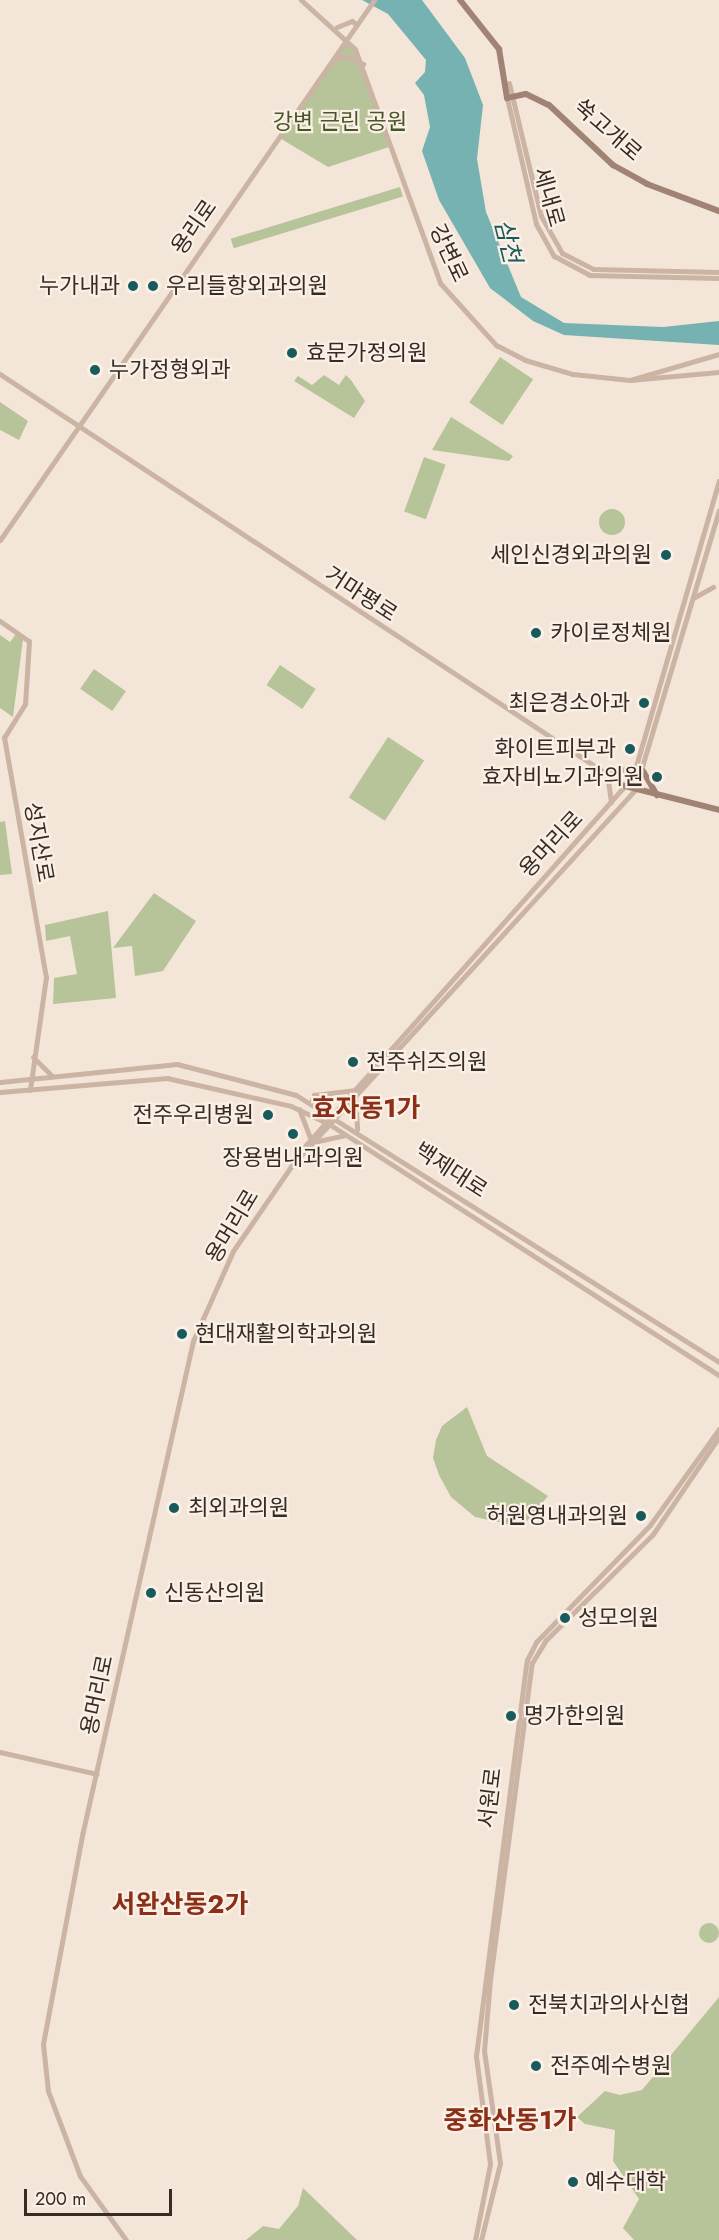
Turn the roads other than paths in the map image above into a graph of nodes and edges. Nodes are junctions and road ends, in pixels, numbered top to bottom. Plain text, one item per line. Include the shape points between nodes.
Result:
1 (301, 0) edge
2 (374, 0) edge
3 (460, 0) edge
4 (357, 25) junction
5 (338, 26) junction
6 (349, 39) junction
7 (334, 59) junction
8 (363, 64) junction
9 (508, 83) junction
10 (516, 96) junction
11 (507, 98) junction
12 (719, 211) edge
13 (719, 272) edge
14 (719, 278) edge
15 (719, 354) edge
16 (719, 372) edge
17 (0, 374) edge
18 (630, 380) junction
19 (77, 425) junction
20 (719, 481) edge
21 (719, 510) edge
22 (0, 540) edge
23 (713, 587) dead end
24 (693, 598) junction
25 (0, 621) edge
26 (636, 766) junction
27 (643, 771) junction
28 (607, 774) junction
29 (625, 786) junction
30 (635, 790) junction
31 (657, 795) junction
32 (611, 802) junction
33 (719, 810) edge
34 (33, 1057) junction
35 (52, 1076) junction
36 (30, 1079) junction
37 (0, 1082) edge
38 (30, 1090) junction
39 (352, 1090) junction
40 (0, 1092) edge
41 (356, 1097) junction
42 (311, 1102) junction
43 (300, 1109) junction
44 (334, 1114) junction
45 (326, 1123) junction
46 (357, 1129) junction
47 (345, 1135) junction
48 (311, 1140) junction
49 (719, 1362) edge
50 (719, 1375) edge
51 (719, 1429) edge
52 (719, 1437) edge
53 (0, 1752) edge
54 (97, 1774) junction
55 (126, 2240) edge
56 (475, 2240) edge
57 (481, 2240) edge

1 - 5 street, 강변로
2 - 4 street, 용리로
3 - 9 main road, 세내로 via 492,35
4 - 5 street
4 - 6 street, 용리로
5 - 6 street, 강변로
6 - 7 street, 용리로
6 - 8 street, 강변로
7 - 8 street via 345,56
7 - 19 street, 용리로
8 - 18 street, 강변로 via 435,273 459,308 496,345 525,360 573,374
9 - 10 street, 세내로
9 - 11 main road, 세내로
10 - 11 main road, 쑥고개로
10 - 12 main road, 쑥고개로 via 526,94 549,105 614,165 646,184
10 - 13 street, 세내로 via 541,216 562,253 593,269
11 - 14 street, 세내로 via 536,224 554,256 589,275
15 - 18 street
16 - 18 street, 강변로
17 - 19 street, 거마평로
19 - 22 street, 용리로
19 - 28 street, 거마평로
20 - 26 street, 용머리로
21 - 24 street, 용머리로
23 - 24 street
24 - 27 street, 용머리로
25 - 34 street, 성지산로 via 29,641 25,704 4,737 46,977
26 - 28 street
26 - 29 street, 용머리로
27 - 30 street, 용머리로
27 - 31 main road
28 - 29 street, 거마평로
28 - 32 street
29 - 30 main road, 거마평로
29 - 32 street, 용머리로
30 - 31 main road, 거마평로
30 - 41 street, 용머리로
31 - 33 main road, 거마평로
32 - 39 street, 용머리로
34 - 35 street
34 - 36 street, 성지산로
35 - 36 street, 백제대로
35 - 42 street, 백제대로 via 177,1064 239,1077
36 - 37 street, 백제대로
36 - 38 street, 성지산로
38 - 40 street, 백제대로
38 - 43 street, 백제대로 via 167,1078 206,1083
39 - 42 street via 314,1095
39 - 44 street, 용머리로
41 - 44 street, 용머리로
41 - 46 street
42 - 44 street, 백제대로
43 - 45 street, 백제대로
43 - 48 street
44 - 45 street, 용머리로
44 - 46 street, 백제대로
45 - 47 street, 백제대로
45 - 48 street, 용머리로
46 - 49 street, 백제대로
47 - 48 street
47 - 50 street, 백제대로
48 - 54 street, 용머리로 via 233,1251 193,1341
51 - 56 street, 서원로 via 650,1525 542,1636 527,1660 476,2056 490,2164
52 - 57 street, 서원로 via 653,1534 535,1655 490,1980 484,2051 500,2163
53 - 54 street
54 - 55 street, 용머리로 via 43,2044 48,2091 80,2176

